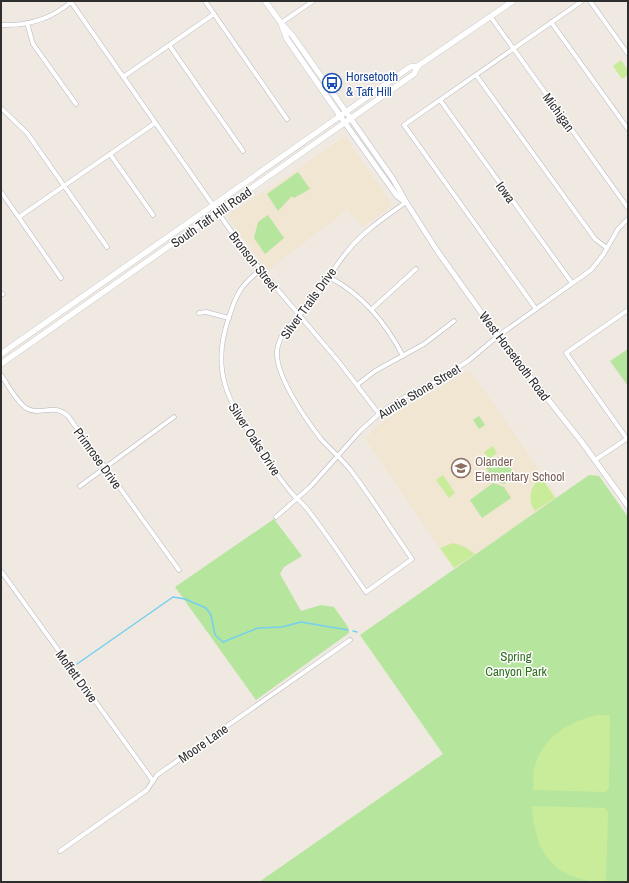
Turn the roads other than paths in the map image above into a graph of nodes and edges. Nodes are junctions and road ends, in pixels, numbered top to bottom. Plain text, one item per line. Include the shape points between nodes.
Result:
1 (205, 1) edge
2 (265, 1) edge
3 (313, 1) edge
4 (513, 1) edge
5 (582, 1) edge
6 (590, 1) edge
7 (72, 2) edge
8 (214, 14) junction
9 (490, 16) junction
10 (551, 22) junction
11 (26, 23) junction
12 (281, 23) junction
13 (1, 25) edge
14 (169, 45) junction
15 (513, 49) junction
16 (628, 54) edge
17 (418, 66) junction
18 (476, 75) junction
19 (123, 77) junction
20 (440, 100) junction
21 (76, 104) dead end
22 (1, 108) edge
23 (346, 112) junction
24 (341, 116) junction
25 (287, 119) dead end
26 (351, 119) junction
27 (345, 122) junction
28 (155, 123) junction
29 (628, 129) edge
30 (243, 151) dead end
31 (110, 154) junction
32 (64, 186) junction
33 (1, 192) edge
34 (406, 202) junction
35 (213, 206) junction
36 (628, 208) edge
37 (217, 212) junction
38 (153, 215) dead end
39 (19, 217) junction
40 (628, 219) edge
41 (107, 247) dead end
42 (607, 248) junction
43 (416, 268) dead end
44 (260, 270) junction
45 (329, 277) junction
46 (61, 278) dead end
47 (572, 283) junction
48 (372, 309) junction
49 (536, 309) junction
50 (628, 310) edge
51 (199, 313) dead end
52 (299, 316) junction
53 (229, 318) junction
54 (454, 321) dead end
55 (498, 336) junction
56 (1, 354) edge
57 (403, 356) junction
58 (1, 364) edge
59 (1, 375) edge
60 (357, 385) junction
61 (379, 414) junction
62 (174, 417) dead end
63 (628, 438) edge
64 (338, 454) junction
65 (595, 460) junction
66 (104, 467) junction
67 (80, 486) dead end
68 (298, 499) junction
69 (628, 506) edge
70 (276, 517) dead end
71 (179, 570) dead end
72 (1, 571) edge
73 (366, 592) joint
74 (350, 640) dead end
75 (153, 781) junction
76 (60, 851) dead end

1 - 8 street
2 - 12 main road, West Horsetooth Road
3 - 12 street
4 - 9 main road, South Taft Hill Road
5 - 10 street
6 - 16 street
7 - 11 street via 50,16
7 - 19 street, Bronson Street
8 - 14 street
8 - 25 street
9 - 15 street, Michigan
9 - 17 main road, South Taft Hill Road
10 - 15 street
10 - 29 street
11 - 13 street
11 - 21 street via 33,44
12 - 23 main road, West Horsetooth Road
12 - 24 main road, West Horsetooth Road via 287,39
14 - 19 street
14 - 30 street
15 - 18 street
15 - 36 street, Michigan
17 - 23 main road, South Taft Hill Road via 410,67
17 - 26 main road, South Taft Hill Road via 414,74
18 - 20 street
18 - 42 street via 594,239
19 - 28 street, Bronson Street
20 - 47 street, Iowa
20 - 49 street via 404,125
22 - 32 street via 27,133
23 - 24 main road, South Taft Hill Road
23 - 26 main road, West Horsetooth Road
24 - 27 main road, West Horsetooth Road
24 - 35 main road, South Taft Hill Road
26 - 27 main road, South Taft Hill Road
26 - 34 street, West Horsetooth Road via 397,184
27 - 34 street, West Horsetooth Road via 397,196
27 - 37 main road, South Taft Hill Road
28 - 31 street
28 - 35 street, Bronson Street
31 - 32 street
31 - 38 street
32 - 39 street
32 - 41 street
33 - 39 street
34 - 45 street, Silver Trails Drive via 377,222 356,241
34 - 55 street, West Horsetooth Road
35 - 37 street, Bronson Street
35 - 56 main road, South Taft Hill Road
37 - 44 street, Bronson Street
37 - 58 main road, South Taft Hill Road
39 - 46 street
40 - 42 street, Auntie Stone Street via 618,229
42 - 47 street, Auntie Stone Street via 596,266
43 - 48 street
44 - 52 street, Bronson Street
44 - 53 street, Silver Oaks Drive via 244,282 238,291
45 - 48 street via 350,289
45 - 52 street, Silver Trails Drive via 316,298
47 - 49 street, Auntie Stone Street
48 - 57 street via 392,334
49 - 55 street, Auntie Stone Street
50 - 63 street via 566,353
51 - 53 street via 206,312
52 - 60 street, Bronson Street
52 - 64 street, Silver Trails Drive via 286,328 280,340 277,358 279,372 316,433
53 - 68 street, Silver Oaks Drive via 222,341 221,359 227,394 278,476
54 - 57 street
55 - 61 street, Auntie Stone Street via 463,365
55 - 65 street, West Horsetooth Road
57 - 60 street
59 - 66 street, Primrose Drive via 26,408 34,411 56,409 65,413
60 - 61 street, Bronson Street
61 - 64 street, Auntie Stone Street
62 - 66 street
63 - 65 street
64 - 68 street, Auntie Stone Street
64 - 73 street, Silver Trails Drive via 412,559
65 - 69 street, West Horsetooth Road
66 - 67 street
66 - 71 street, Primrose Drive
68 - 70 street, Auntie Stone Street
68 - 73 street, Silver Oaks Drive
72 - 75 street, Moffett Drive
74 - 75 street, Moore Lane via 157,775
75 - 76 street, Moore Lane via 147,790

